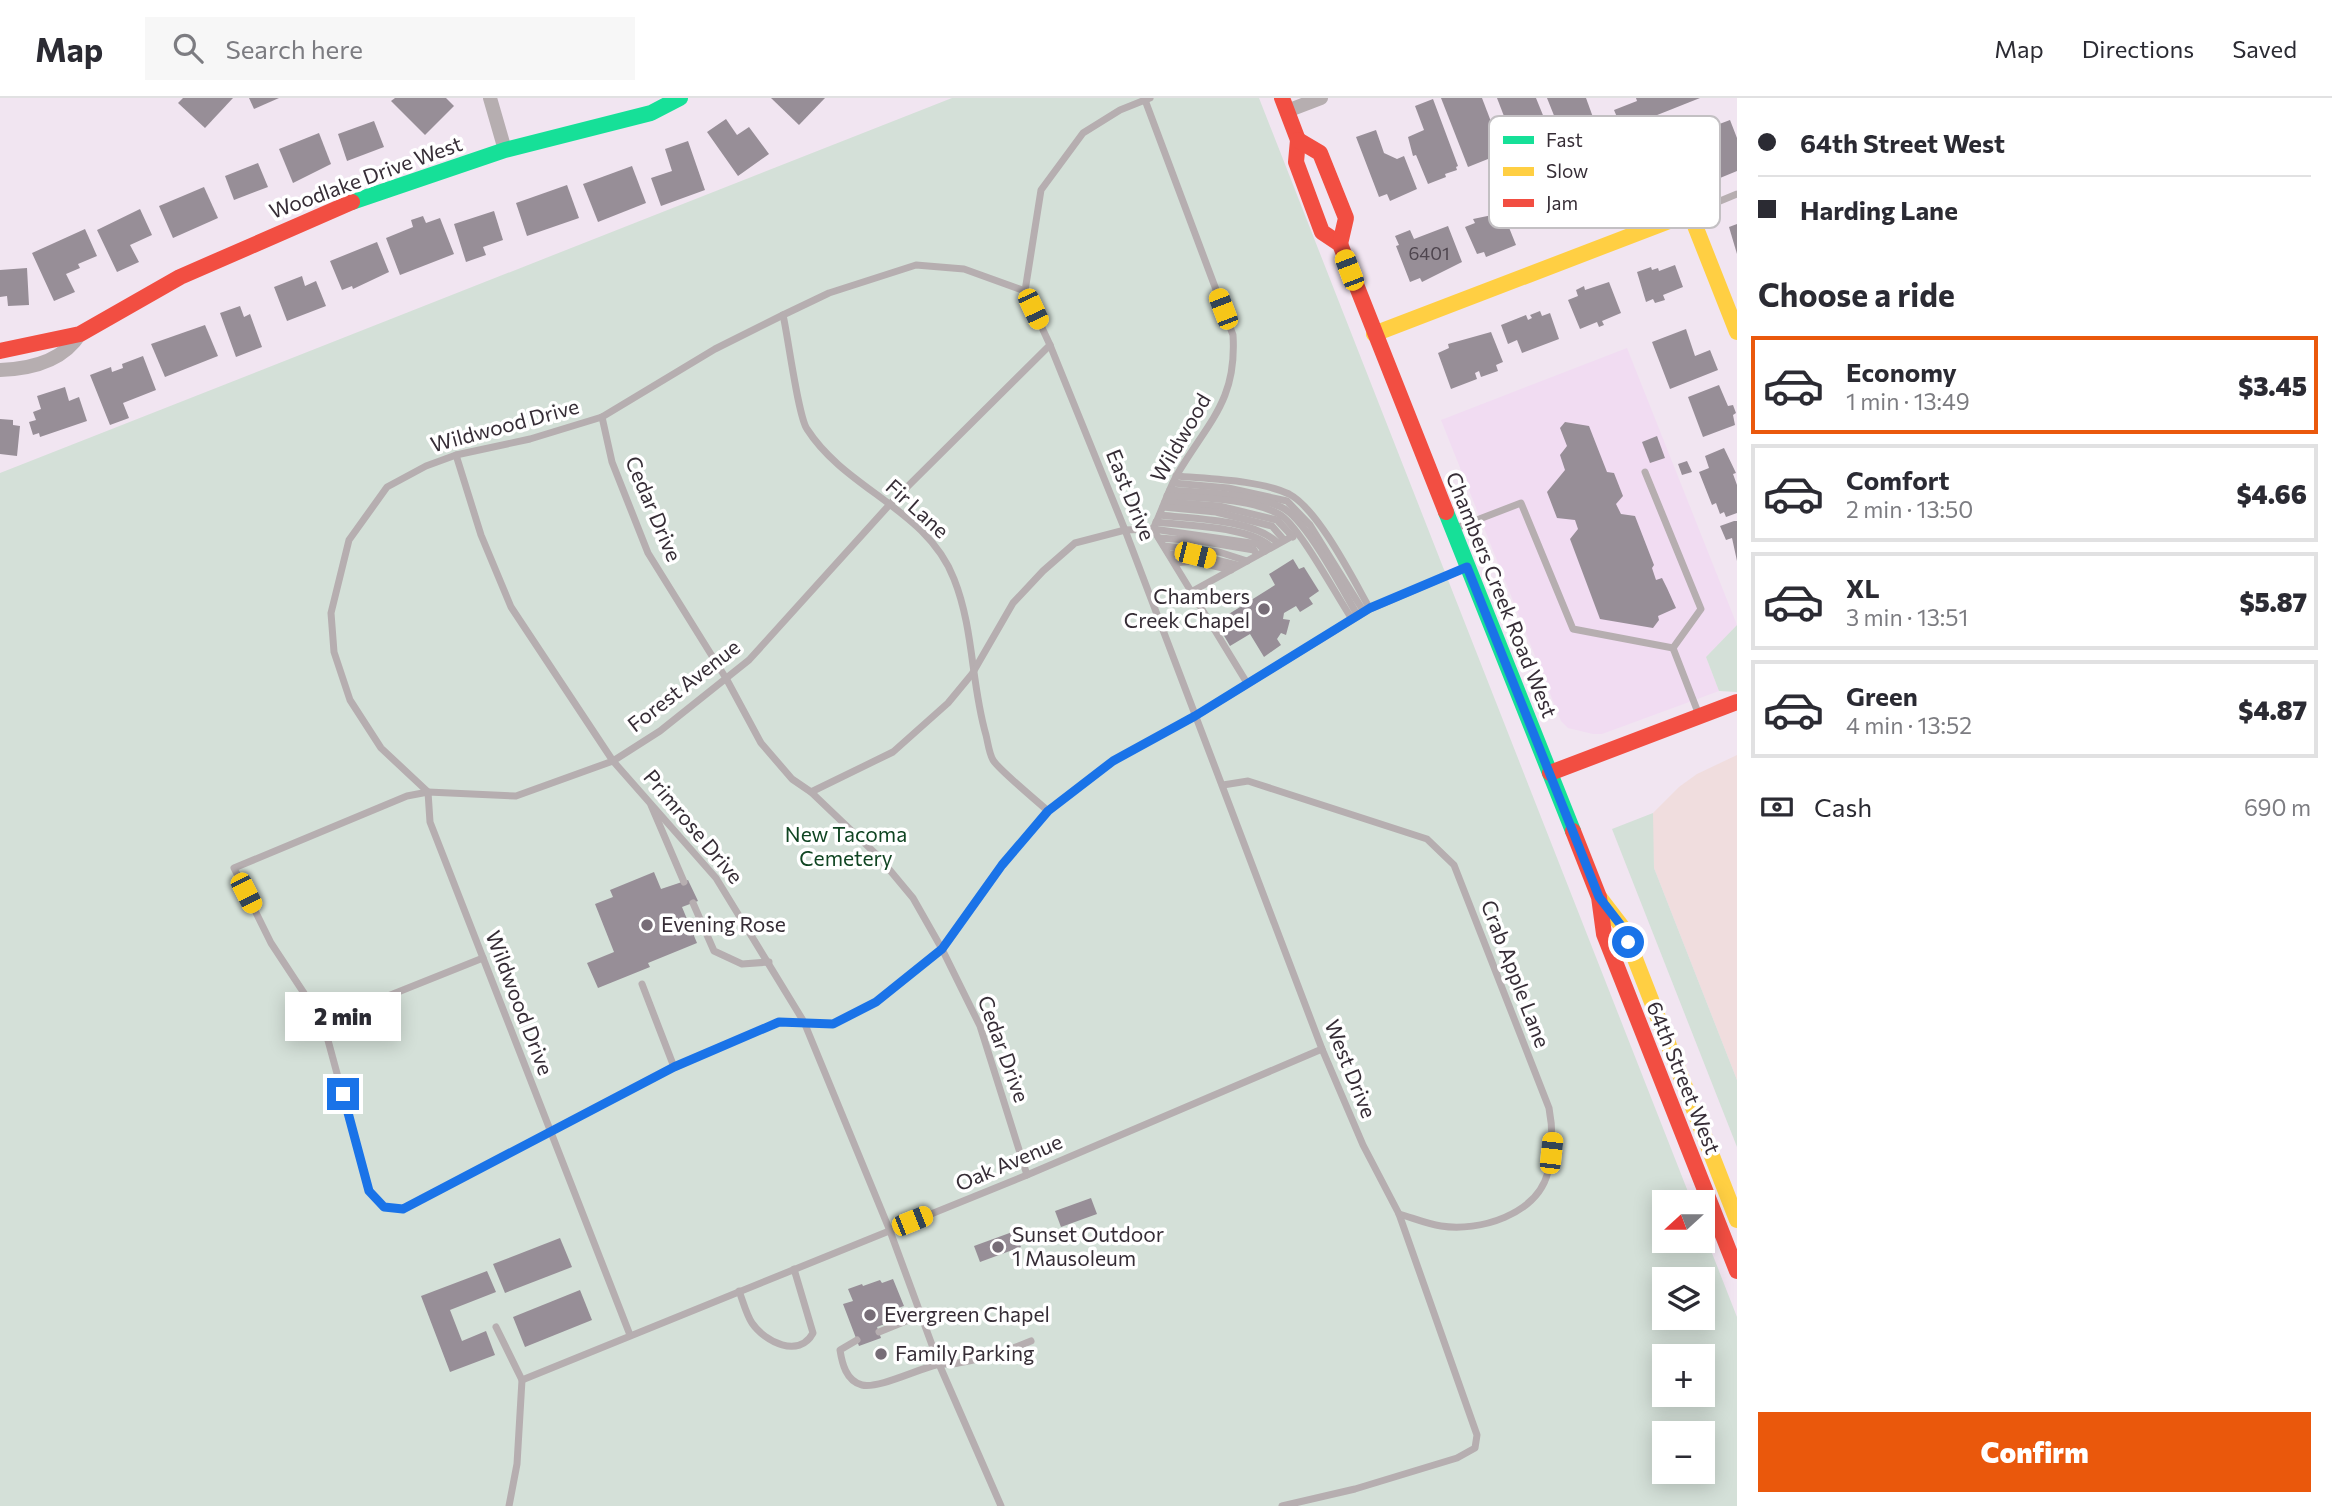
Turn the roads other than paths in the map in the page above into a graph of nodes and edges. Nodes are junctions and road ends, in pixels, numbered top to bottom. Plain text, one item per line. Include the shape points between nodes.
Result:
1 (490, 98) edge
2 (680, 98) edge
3 (1321, 98) edge
4 (1147, 99) edge
5 (1284, 104) edge
6 (1298, 139) junction
7 (505, 150) junction
8 (1737, 194) edge
9 (1720, 201) edge
10 (1651, 228) edge
11 (1696, 228) edge
12 (1340, 244) junction
13 (1025, 291) junction
14 (783, 315) junction
15 (1737, 332) edge
16 (80, 334) junction
17 (1374, 334) junction
18 (1051, 345) junction
19 (0, 351) edge
20 (0, 370) edge
21 (602, 417) junction
22 (456, 455) junction
23 (1646, 472) dead end
24 (1165, 502) junction
25 (891, 503) junction
26 (1125, 530) junction
27 (1452, 530) junction
28 (1159, 538) junction
29 (1282, 543) junction
30 (1164, 546) junction
31 (1169, 554) junction
32 (1257, 555) junction
33 (1247, 561) junction
34 (1175, 563) junction
35 (1234, 567) junction
36 (1467, 567) junction
37 (1191, 592) junction
38 (1361, 614) junction
39 (1674, 648) junction
40 (972, 674) junction
41 (727, 680) junction
42 (1247, 683) junction
43 (1737, 702) edge
44 (1699, 715) junction
45 (1195, 716) junction
46 (613, 761) junction
47 (1549, 773) junction
48 (1223, 785) junction
49 (428, 792) junction
50 (811, 792) junction
51 (648, 798) junction
52 (1048, 811) junction
53 (684, 882) dead end
54 (1599, 897) junction
55 (693, 903) dead end
56 (942, 949) junction
57 (483, 958) junction
58 (769, 962) junction
59 (642, 984) dead end
60 (323, 1022) junction
61 (804, 1022) junction
62 (1322, 1049) junction
63 (674, 1067) junction
64 (551, 1133) junction
65 (1027, 1175) junction
66 (1399, 1214) junction
67 (1737, 1220) edge
68 (890, 1231) junction
69 (794, 1269) junction
70 (1737, 1271) edge
71 (739, 1291) junction
72 (921, 1315) junction
73 (496, 1327) dead end
74 (879, 1332) dead end
75 (630, 1335) junction
76 (857, 1340) dead end
77 (1031, 1341) dead end
78 (939, 1364) junction
79 (522, 1380) junction
80 (509, 1506) edge
81 (1001, 1506) edge
82 (1282, 1506) edge

1 - 7 street
2 - 7 street, Woodlake Drive West via 651,113
3 - 5 street
4 - 13 lane via 1083,133 1041,190
4 - 24 lane, Wildwood via 1233,335 1235,363 1226,397
5 - 6 street, Chambers Creek Road West
6 - 12 street, Chambers Creek Road West via 1296,162 1322,232
6 - 12 street, Chambers Creek Road West via 1320,153 1346,218
7 - 16 street, Woodlake Drive West via 402,183 281,230 180,277
8 - 9 lane
10 - 17 street
11 - 15 street
12 - 17 street, Chambers Creek Road West
13 - 14 lane, Wildwood Drive via 964,269 916,265 829,293
13 - 18 lane, East Drive
14 - 21 lane, Wildwood Drive via 715,349
14 - 25 lane, Fir Lane via 805,427 842,470
16 - 19 street, Woodlake Drive West
16 - 20 street, Woodlake Drive West via 72,347 38,365
17 - 27 street, Chambers Creek Road West
18 - 25 lane, Forest Avenue
18 - 26 lane, East Drive
21 - 22 lane, Wildwood Drive
21 - 41 lane, Cedar Drive via 612,462 648,553
22 - 46 lane, Primrose Drive via 481,535 511,607
22 - 49 lane, Wildwood Drive via 387,487 349,540 331,613 334,652 350,700 381,748
23 - 39 lane via 1701,609
24 - 26 lane
24 - 28 lane
24 - 29 lane via 1267,533
24 - 29 lane via 1247,542
24 - 29 lane via 1219,506 1277,520
24 - 38 lane via 1235,495 1283,508 1306,531
24 - 38 lane via 1240,482 1290,494 1315,518
25 - 40 lane, Fir Lane via 936,545 954,579 970,639
25 - 41 lane, Forest Avenue
26 - 40 lane via 1075,543 1043,571 1013,603
26 - 45 lane, East Drive
27 - 36 street, Chambers Creek Road West
27 - 39 lane via 1521,503 1573,629
28 - 30 lane
28 - 32 lane via 1221,544 1254,550
29 - 32 lane
29 - 38 lane
30 - 31 lane
30 - 33 lane via 1219,552
31 - 34 lane
31 - 35 lane via 1195,555
32 - 33 lane
33 - 35 lane
34 - 35 lane
34 - 37 lane
35 - 37 lane
36 - 38 lane
36 - 47 street, Chambers Creek Road West
37 - 42 lane
38 - 42 lane
39 - 44 lane
40 - 50 lane via 948,703 893,752
40 - 52 lane, Fir Lane via 993,762
41 - 46 lane, Forest Avenue
41 - 50 lane, Cedar Drive via 761,743 792,779
42 - 45 lane
43 - 44 street
44 - 47 street
45 - 48 lane, West Drive
45 - 52 lane via 1113,761
46 - 49 lane, Forest Avenue via 516,796
46 - 51 lane, Primrose Drive
47 - 54 street, 64th Street West
48 - 62 lane, West Drive
48 - 66 lane, Crab Apple Lane via 1248,781 1427,839 1454,865 1549,1108 1553,1130 1548,1174 1523,1207 1478,1227 1441,1226
49 - 57 lane, Wildwood Drive via 430,822
49 - 60 lane, Forest Avenue via 407,796 234,868 271,943
50 - 56 lane, Cedar Drive via 894,874 914,898
51 - 53 lane
51 - 58 lane, Primrose Drive via 716,878
52 - 56 lane via 1002,865
54 - 67 street, 64th Street West via 1623,928
54 - 70 street, 64th Street West via 1604,934
55 - 58 lane via 714,951 741,964
56 - 61 lane via 876,1002 833,1024
56 - 65 lane, Cedar Drive via 980,1026
57 - 60 lane
57 - 64 lane, Wildwood Drive
58 - 61 lane, Primrose Drive
59 - 63 lane
60 - 64 lane via 369,1191 384,1207 403,1209
61 - 63 lane via 779,1022
61 - 68 lane, Primrose Drive
62 - 65 lane, Oak Avenue
62 - 66 lane, West Drive
63 - 64 lane
64 - 75 lane, Wildwood Drive
65 - 68 lane, Oak Avenue
66 - 82 lane, West Drive via 1476,1435 1475,1448 1457,1458 1354,1489
68 - 69 lane, Oak Avenue
68 - 72 lane, Primrose Drive
69 - 71 lane, Oak Avenue
69 - 71 lane via 813,1333 798,1345 775,1343 764,1335 752,1323
71 - 75 lane, Oak Avenue
72 - 74 lane
72 - 78 lane, Primrose Drive
73 - 79 lane
75 - 79 lane, Oak Avenue
76 - 78 lane via 840,1350 848,1376 861,1385
77 - 78 lane via 1003,1353
78 - 81 lane, Primrose Drive
79 - 80 lane via 517,1464

